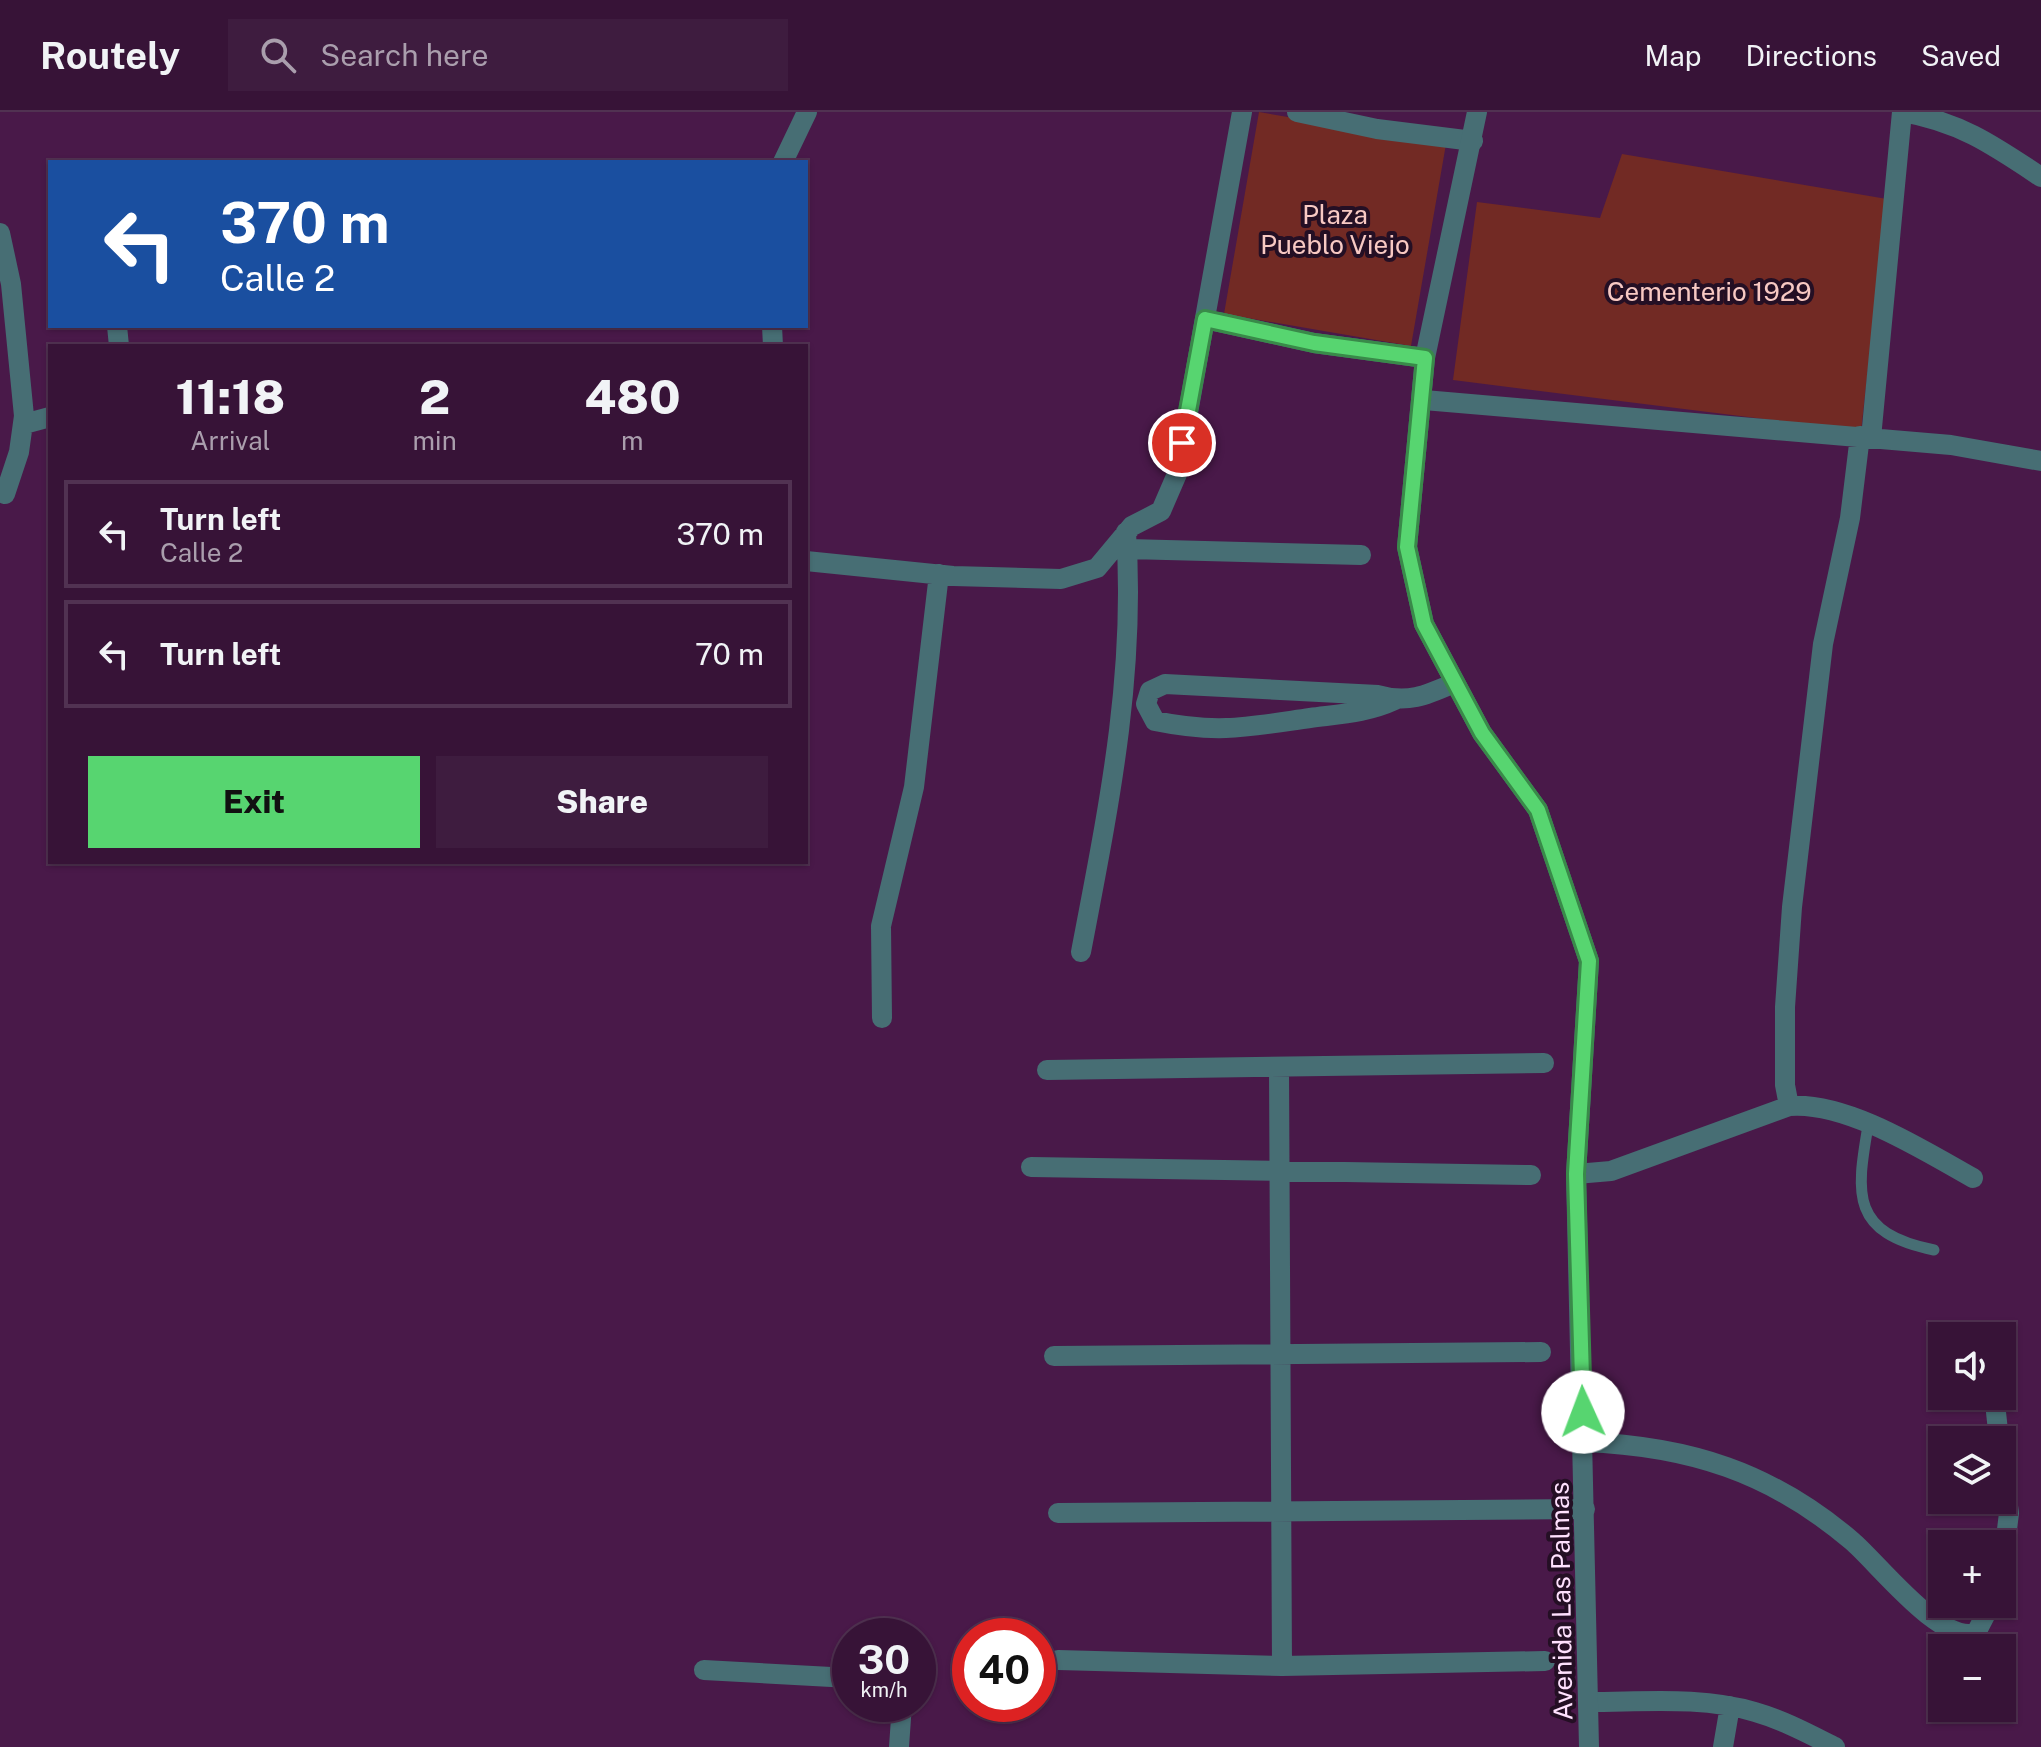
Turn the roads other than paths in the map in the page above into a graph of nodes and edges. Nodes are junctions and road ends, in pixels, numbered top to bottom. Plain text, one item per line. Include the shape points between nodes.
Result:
1 (807, 112) edge
2 (1242, 112) edge
3 (1297, 112) edge
4 (1477, 112) edge
5 (1473, 141) junction
6 (784, 160) edge
7 (2041, 177) edge
8 (0, 233) edge
9 (1205, 319) junction
10 (1425, 358) junction
11 (20, 369) junction
12 (0, 378) edge
13 (1424, 400) junction
14 (48, 418) edge
15 (24, 424) junction
16 (1865, 437) junction
17 (2041, 461) edge
18 (5, 494) dead end
19 (1127, 540) junction
20 (1361, 555) dead end
21 (808, 561) edge
22 (939, 574) junction
23 (1454, 683) junction
24 (1395, 700) junction
25 (1081, 952) dead end
26 (882, 1018) dead end
27 (1544, 1063) dead end
28 (1279, 1067) junction
29 (1047, 1070) dead end
30 (1789, 1106) junction
31 (1868, 1126) junction
32 (1031, 1167) dead end
33 (1278, 1172) junction
34 (1576, 1174) junction
35 (1531, 1175) dead end
36 (1973, 1178) dead end
37 (1934, 1250) dead end
38 (1541, 1352) dead end
39 (1279, 1354) junction
40 (1054, 1356) dead end
41 (1584, 1442) junction
42 (1280, 1509) junction
43 (1585, 1509) junction
44 (1058, 1513) dead end
45 (1928, 1612) edge
46 (1937, 1618) edge
47 (1984, 1618) edge
48 (1058, 1660) dead end
49 (1545, 1661) dead end
50 (1282, 1666) junction
51 (704, 1670) dead end
52 (832, 1677) edge
53 (1589, 1702) junction
54 (1730, 1706) junction
55 (901, 1722) edge
56 (899, 1747) edge
57 (1589, 1747) edge
58 (1723, 1747) edge
59 (1835, 1747) edge

1 - 6 street
2 - 9 street
3 - 5 street
4 - 5 street, Avenida Las Palmas
5 - 10 street, Avenida Las Palmas
7 - 16 street via 1972,131 1902,112
8 - 11 street
9 - 10 street via 1314,343
9 - 19 street via 1171,495 1161,511
10 - 13 street, Avenida Las Palmas
11 - 12 street
11 - 15 street
13 - 16 street
13 - 23 street, Avenida Las Palmas via 1407,547 1424,624
14 - 15 street
15 - 18 street
16 - 17 street
16 - 30 street via 1823,644 1792,907 1785,1007
19 - 20 street
19 - 22 street via 1097,568 1076,576
19 - 25 street via 1126,695
21 - 22 street
22 - 26 street via 914,787 881,926
23 - 24 street via 1417,699
23 - 34 street, Avenida Las Palmas via 1482,733 1538,810 1589,961
24 - 24 street via 1371,711 1232,731 1155,721 1146,704 1150,691 1165,684
27 - 28 street
28 - 29 street
28 - 33 street
30 - 31 street via 1820,1106
30 - 34 street via 1611,1171
31 - 36 street
31 - 37 lane via 1858,1181 1863,1203 1888,1232
32 - 33 street
33 - 35 street
33 - 39 street
34 - 41 street, Avenida Las Palmas
38 - 39 street
39 - 40 street
39 - 42 street
41 - 43 street, Avenida Las Palmas
41 - 45 street via 1656,1448 1746,1472 1829,1523
42 - 43 street
42 - 44 street
42 - 50 street
43 - 53 street, Avenida Las Palmas
46 - 47 street via 1957,1633 1976,1633
48 - 50 street
49 - 50 street
51 - 52 street
53 - 54 street
53 - 57 street, Avenida Las Palmas
54 - 58 street
54 - 59 street via 1779,1720
55 - 56 street

